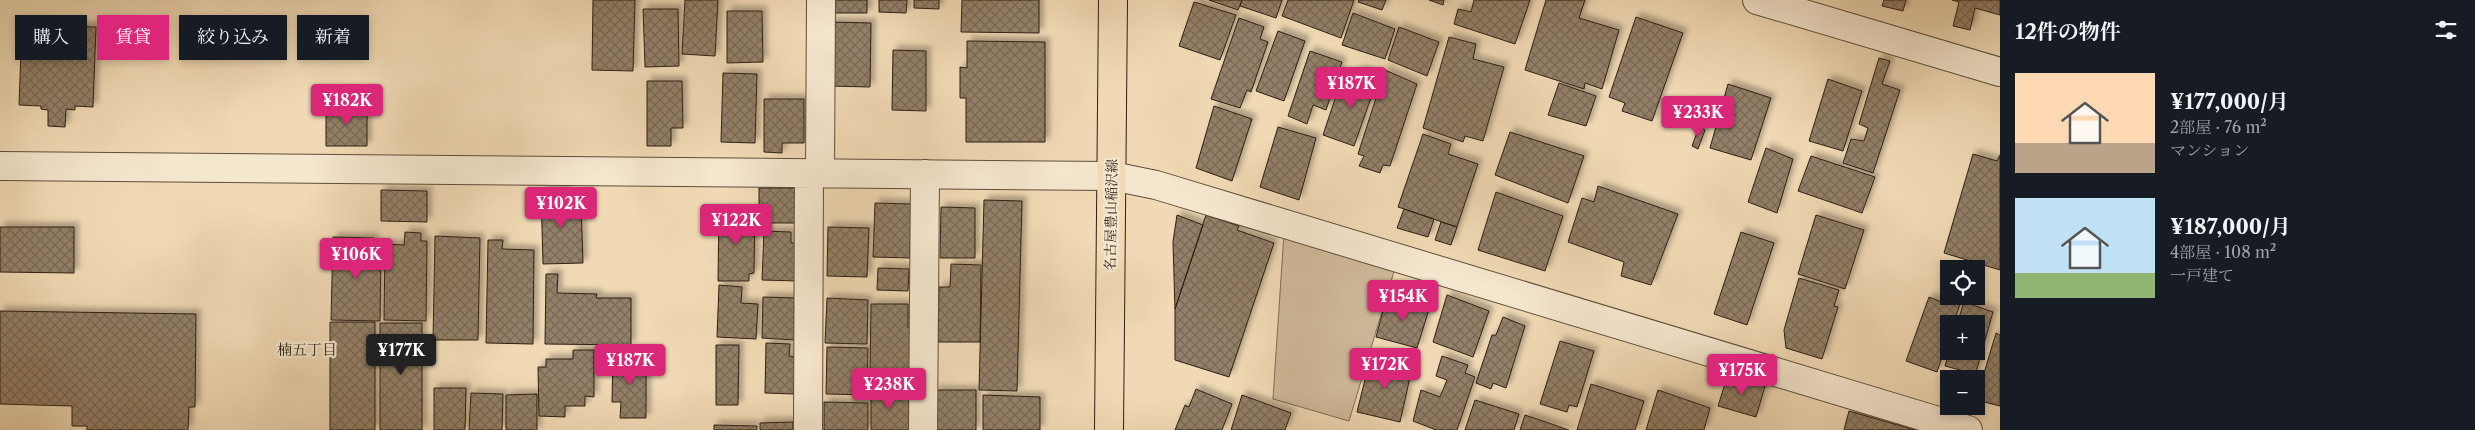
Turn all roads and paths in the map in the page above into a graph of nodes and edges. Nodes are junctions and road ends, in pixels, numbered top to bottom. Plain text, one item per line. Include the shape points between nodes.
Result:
1 (821, 0) edge
2 (1113, 0) edge
3 (1757, 0) edge
4 (2000, 72) edge
5 (0, 166) edge
6 (814, 173) junction
7 (925, 174) junction
8 (1112, 176) junction
9 (808, 430) edge
10 (924, 430) edge
11 (1108, 430) edge
12 (1968, 430) edge

1 - 6 street
2 - 8 main road, 名古屋豊山稲沢線
3 - 4 street
5 - 6 street
6 - 7 street
6 - 9 street
7 - 8 street
7 - 10 street
8 - 11 main road, 名古屋豊山稲沢線
8 - 12 street via 1156,185

